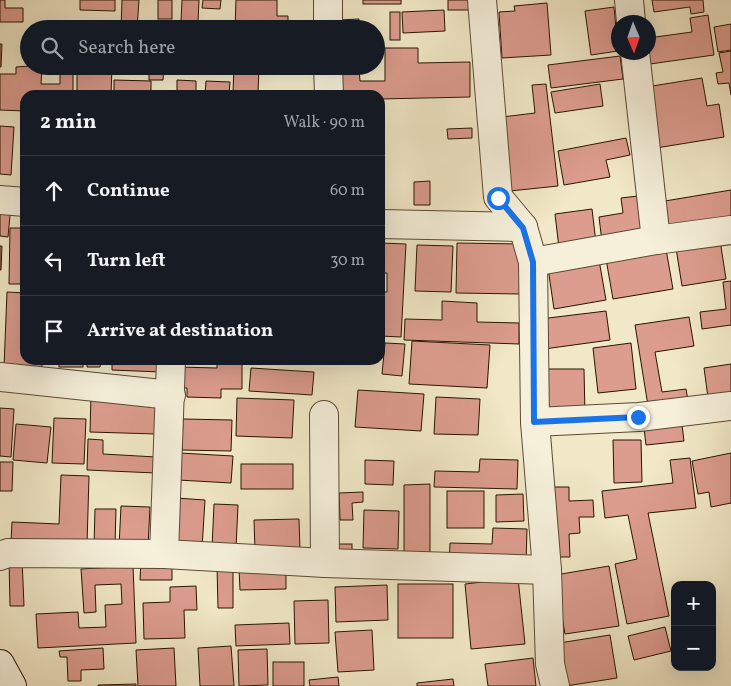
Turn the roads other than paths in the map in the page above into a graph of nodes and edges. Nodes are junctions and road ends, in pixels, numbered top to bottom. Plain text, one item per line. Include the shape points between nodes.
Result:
1 (328, 0) edge
2 (482, 0) edge
3 (629, 0) edge
4 (630, 15) edge
5 (328, 20) edge
6 (636, 60) edge
7 (328, 75) edge
8 (329, 90) edge
9 (0, 200) edge
10 (20, 202) edge
11 (385, 224) edge
12 (523, 228) junction
13 (731, 230) edge
14 (656, 240) junction
15 (533, 262) junction
16 (171, 365) edge
17 (0, 377) edge
18 (171, 395) junction
19 (731, 406) edge
20 (324, 415) dead end
21 (534, 422) junction
22 (164, 554) junction
23 (0, 556) edge
24 (325, 563) junction
25 (547, 570) junction
26 (0, 664) edge
27 (12, 686) edge
28 (555, 686) edge

1 - 5 street
2 - 12 street via 498,198
3 - 4 street
6 - 14 street
7 - 8 street
9 - 10 street
11 - 12 street
12 - 15 street
13 - 14 street
14 - 15 street
15 - 21 street
16 - 18 street
17 - 18 street
18 - 22 street
19 - 21 street via 638,417
20 - 24 street
21 - 25 street
22 - 23 street via 8,553
22 - 24 street
24 - 25 street
25 - 28 street via 550,664
26 - 27 street

